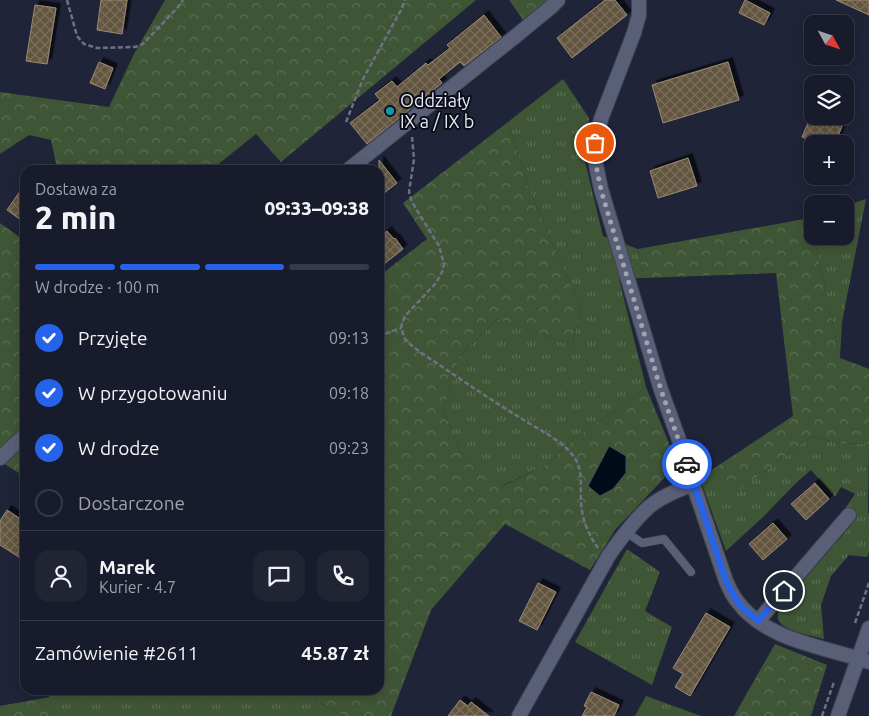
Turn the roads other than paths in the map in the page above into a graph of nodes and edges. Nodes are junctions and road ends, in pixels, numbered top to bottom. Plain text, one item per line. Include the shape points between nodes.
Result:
1 (558, 0) edge
2 (638, 0) edge
3 (354, 165) edge
4 (20, 440) edge
5 (0, 458) edge
6 (693, 484) junction
7 (849, 515) dead end
8 (626, 532) junction
9 (691, 572) dead end
10 (758, 621) junction
11 (869, 628) edge
12 (864, 660) edge
13 (519, 716) edge
14 (838, 716) edge

1 - 3 street
2 - 6 street via 639,15 601,120 595,143 595,160 601,190 661,390
4 - 5 street
6 - 8 street via 650,506
6 - 10 street via 729,587 737,601
7 - 10 street
8 - 9 lane via 642,543 664,539
8 - 13 street via 608,557
10 - 12 street via 784,636
11 - 12 street
12 - 14 street

